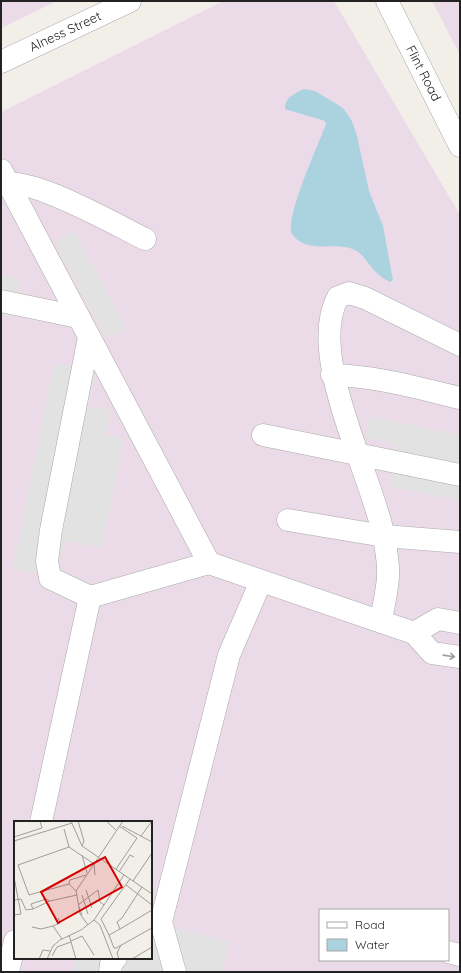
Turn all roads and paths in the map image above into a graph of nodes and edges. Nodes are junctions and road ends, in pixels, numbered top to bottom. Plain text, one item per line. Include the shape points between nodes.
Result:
1 (130, 1) edge
2 (387, 1) edge
3 (1, 62) edge
4 (460, 146) edge
5 (3, 179) edge
6 (144, 239) dead end
7 (1, 301) edge
8 (78, 317) junction
9 (89, 337) junction
10 (460, 345) edge
11 (332, 375) junction
12 (460, 398) edge
13 (263, 435) dead end
14 (358, 455) junction
15 (460, 475) edge
16 (288, 520) dead end
17 (384, 536) junction
18 (460, 542) edge
19 (209, 563) junction
20 (261, 581) junction
21 (90, 597) junction
22 (381, 622) junction
23 (460, 623) edge
24 (414, 633) junction
25 (460, 657) edge
26 (41, 821) edge
27 (156, 925) edge
28 (14, 945) edge
29 (449, 952) edge
30 (460, 954) edge
31 (115, 959) edge
32 (8, 972) edge
33 (110, 972) edge
34 (175, 972) edge

1 - 3 street, Alness Street
2 - 4 street, Flint Road
5 - 6 street via 37,188
5 - 8 street
7 - 8 street
8 - 9 street
9 - 19 street
9 - 21 street via 47,561 50,578
10 - 11 street via 365,298 349,293 338,297 331,309
11 - 12 street via 380,379
11 - 14 street
13 - 14 street
14 - 15 street
14 - 17 street
16 - 17 street
17 - 18 street
17 - 22 street via 388,575
19 - 20 street
19 - 21 street
20 - 22 street
20 - 27 street via 229,655
21 - 26 street
22 - 24 street
23 - 24 street via 438,620
24 -> 25 street via 432,653
27 - 34 street
28 - 32 street
29 - 30 street
31 - 33 street via 111,964

